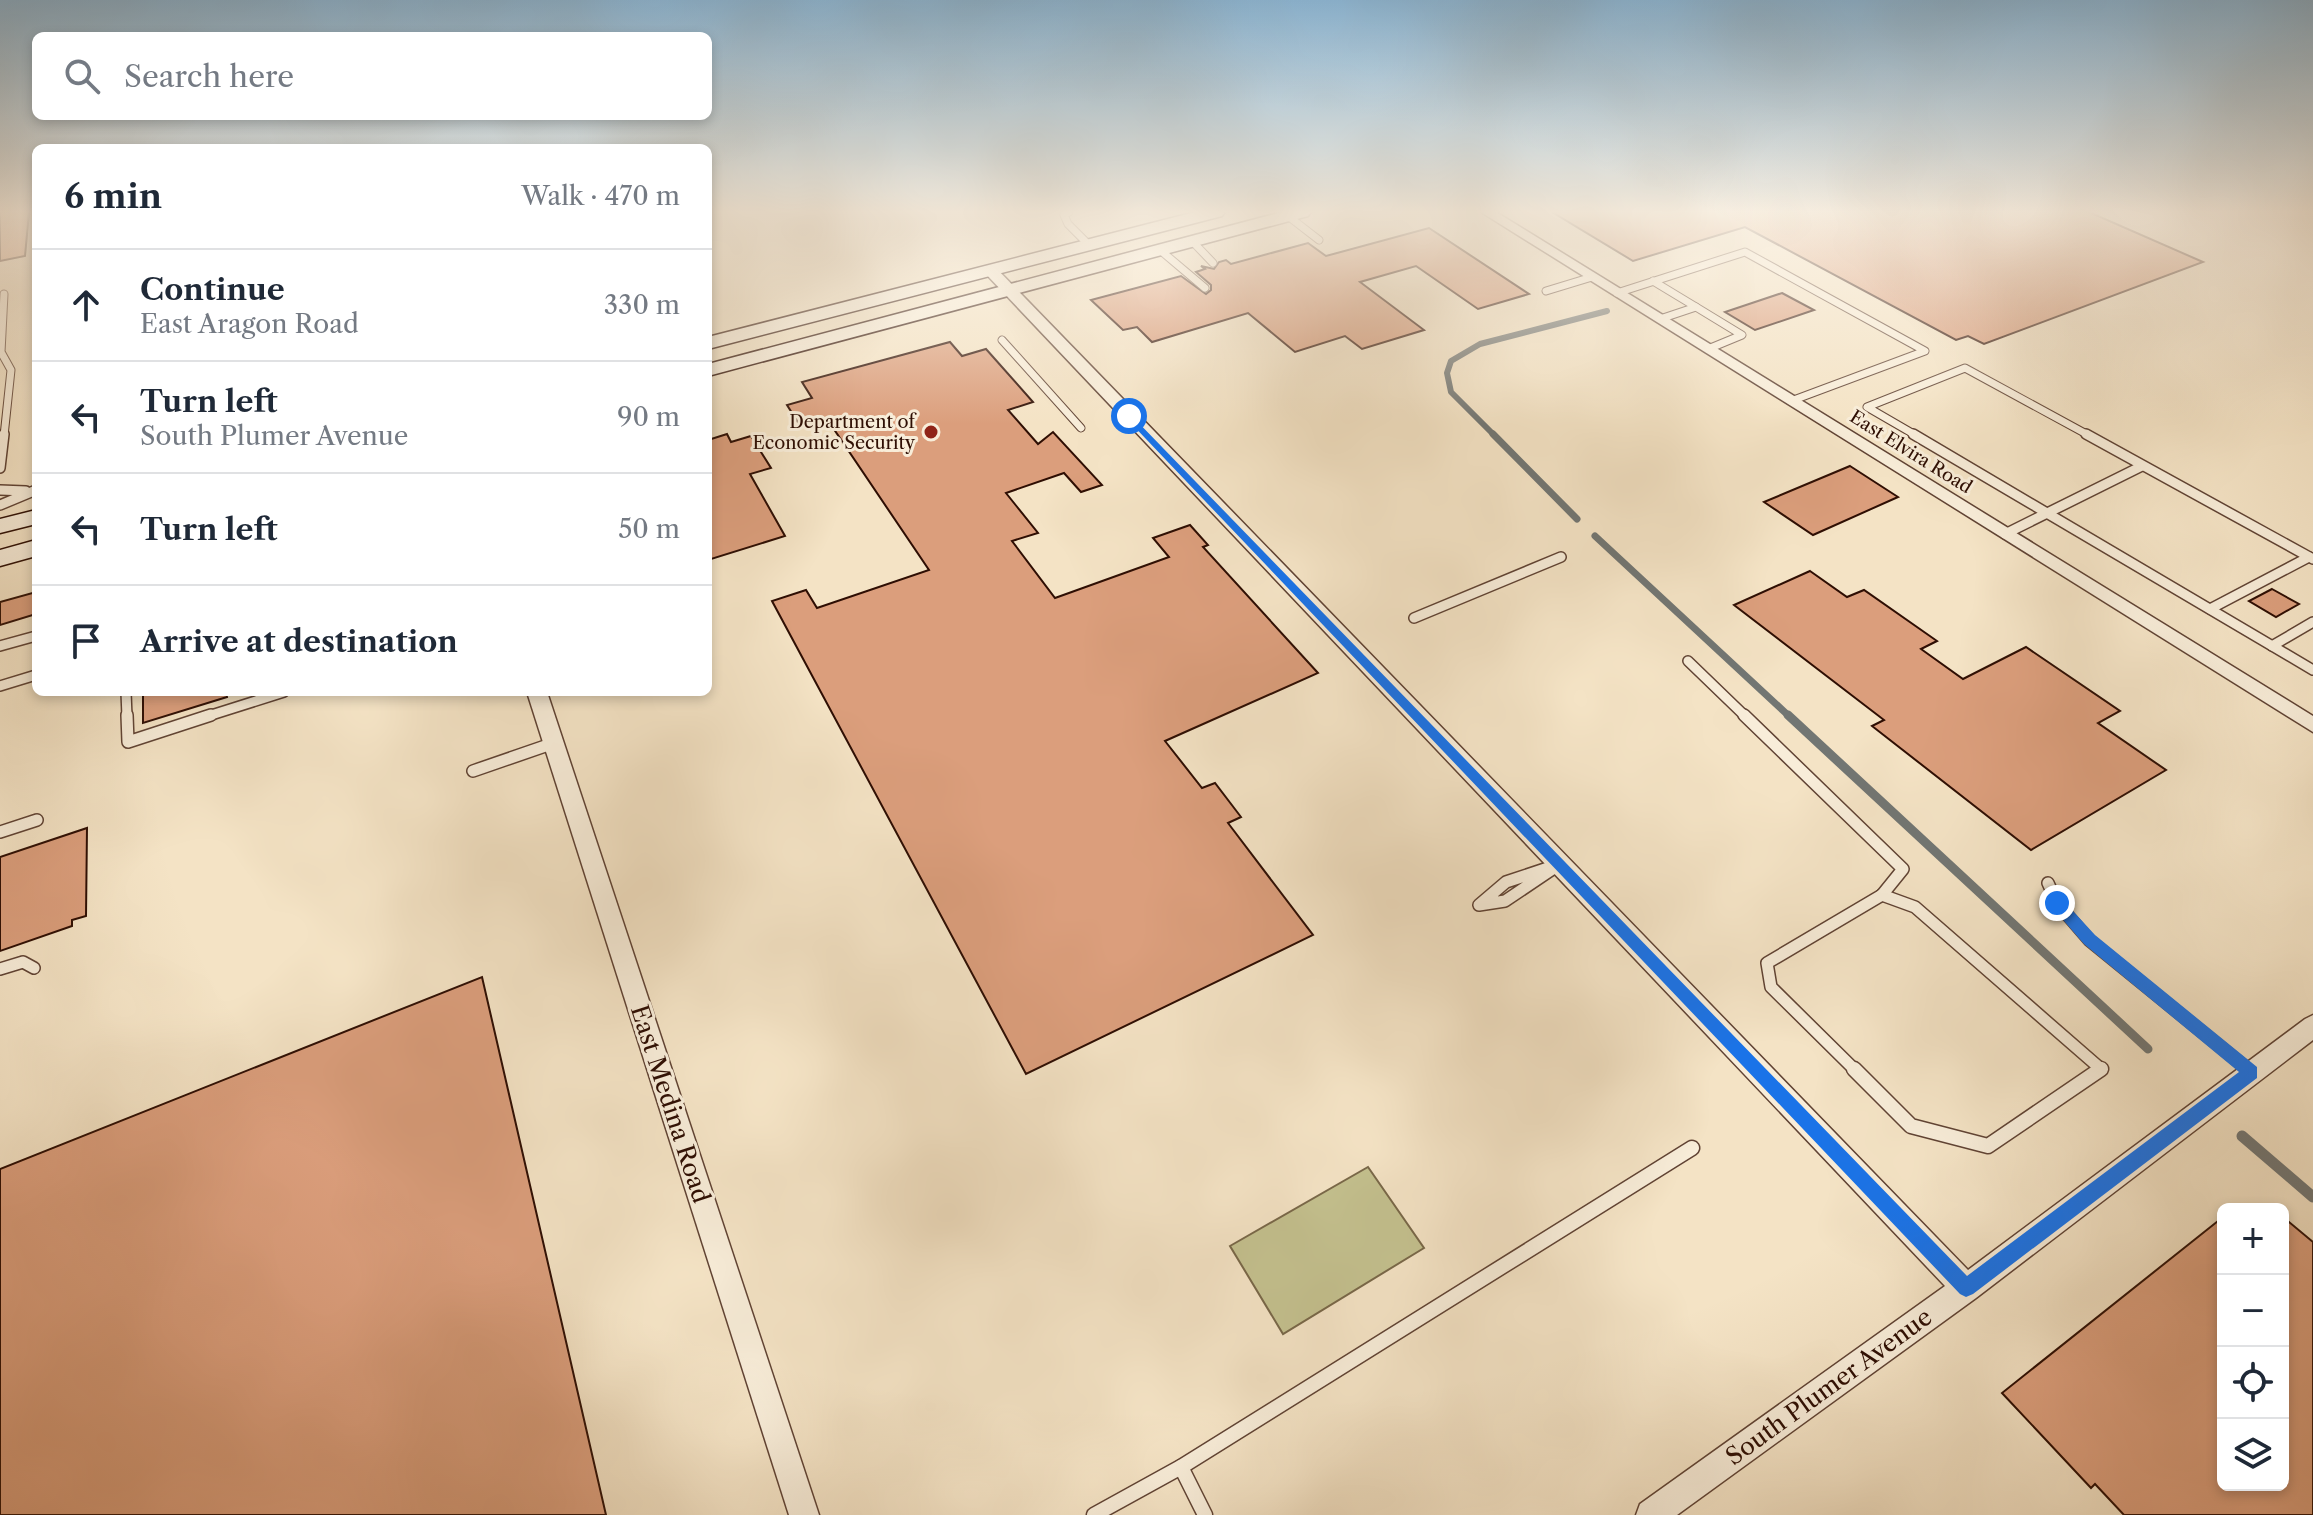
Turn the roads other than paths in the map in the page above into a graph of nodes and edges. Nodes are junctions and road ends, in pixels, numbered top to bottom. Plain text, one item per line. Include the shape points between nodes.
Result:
1 (941, 283) edge
2 (1001, 283) edge
3 (1036, 283) edge
4 (1199, 283) edge
5 (1573, 283) edge
6 (1601, 283) edge
7 (1648, 283) edge
8 (1656, 283) edge
9 (1801, 283) edge
10 (1205, 288) dead end
11 (1008, 290) junction
12 (1546, 291) dead end
13 (1617, 293) junction
14 (4, 294) dead end
15 (1696, 307) junction
16 (1660, 319) junction
17 (1002, 340) dead end
18 (712, 342) edge
19 (1708, 349) junction
20 (712, 369) edge
21 (1791, 401) junction
22 (1081, 428) dead end
23 (2142, 466) junction
24 (0, 468) edge
25 (0, 490) edge
26 (32, 490) edge
27 (32, 492) edge
28 (0, 505) edge
29 (2046, 513) junction
30 (32, 518) edge
31 (0, 526) edge
32 (2005, 534) junction
33 (32, 549) edge
34 (1561, 557) dead end
35 (0, 558) edge
36 (2311, 558) edge
37 (2210, 609) junction
38 (1414, 618) dead end
39 (2313, 622) edge
40 (32, 637) edge
41 (0, 646) edge
42 (2272, 646) junction
43 (1688, 661) dead end
44 (2313, 670) edge
45 (32, 676) edge
46 (0, 686) edge
47 (126, 696) edge
48 (272, 696) edge
49 (538, 696) edge
50 (2313, 725) edge
51 (554, 743) junction
52 (473, 771) dead end
53 (37, 820) dead end
54 (0, 832) edge
55 (1560, 864) junction
56 (2048, 883) dead end
57 (1882, 895) junction
58 (34, 968) dead end
59 (0, 969) edge
60 (2313, 1026) edge
61 (2251, 1072) junction
62 (1692, 1148) dead end
63 (1966, 1288) junction
64 (1181, 1467) junction
65 (804, 1515) edge
66 (1094, 1515) edge
67 (1205, 1515) edge
68 (1651, 1515) edge

1 - 18 main road
2 - 11 street
3 - 11 main road
4 - 10 lane
5 - 12 lane
6 - 13 street, East Elvira Road
7 - 13 lane
8 - 15 lane
9 - 21 lane via 1925,351
11 - 20 main road
11 - 55 street
13 - 16 street, East Elvira Road
14 - 24 lane via 1,352 11,370
15 - 16 lane
15 - 19 lane via 1742,335
16 - 19 street, East Elvira Road
17 - 22 lane
19 - 21 street, East Elvira Road
21 - 32 street, East Elvira Road
23 - 29 lane
23 - 29 lane via 1965,368 1867,407
23 - 36 lane
25 - 26 lane
27 - 28 lane
29 - 32 lane
29 - 37 lane
30 - 31 main road
32 - 50 street, East Elvira Road
33 - 35 main road
34 - 38 lane
36 - 37 lane
37 - 42 lane
39 - 42 lane
40 - 41 lane
42 - 44 lane
43 - 57 lane via 1903,869
45 - 46 lane
47 - 48 lane via 128,742
49 - 51 street, East Medina Road
51 - 52 lane
51 - 65 street, East Medina Road
53 - 54 lane
55 - 55 lane via 1516,875 1494,887 1479,905 1505,901
55 - 63 street
56 - 61 lane via 2057,903 2089,940
57 - 57 lane via 1915,907 2101,1069 1988,1146 1911,1126 1771,987 1767,963
58 - 59 lane via 23,962
60 - 61 street, South Plumer Avenue
61 - 63 street, South Plumer Avenue
62 - 64 lane
63 - 68 street, South Plumer Avenue
64 - 66 lane
64 - 67 lane

